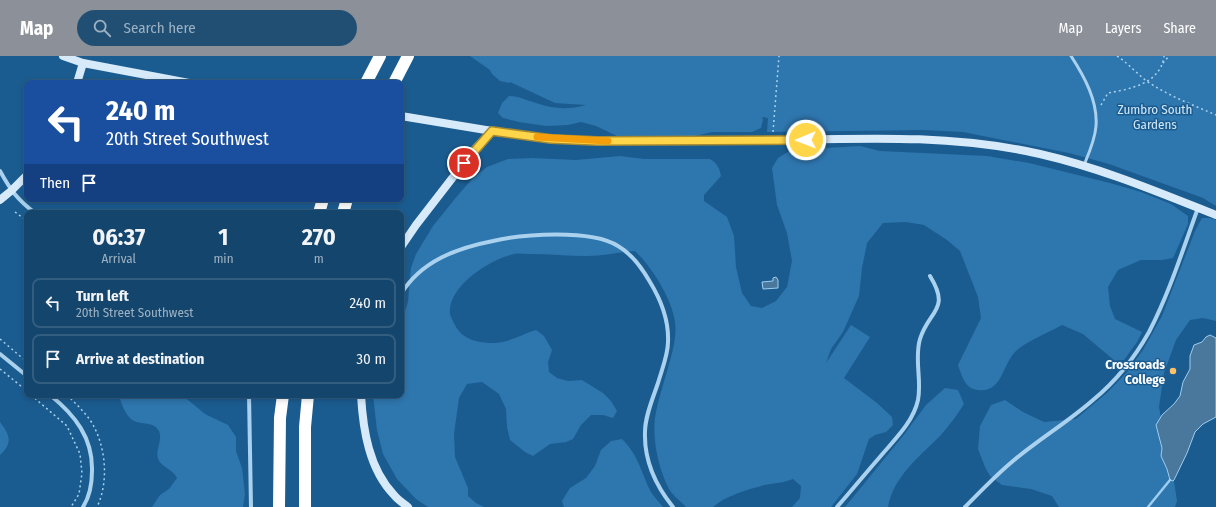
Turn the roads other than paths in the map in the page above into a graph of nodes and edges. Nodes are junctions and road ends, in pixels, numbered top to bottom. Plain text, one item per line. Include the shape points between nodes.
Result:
1 (63, 56) edge
2 (380, 56) edge
3 (408, 56) edge
4 (1071, 56) edge
5 (83, 63) junction
6 (78, 80) edge
7 (173, 80) edge
8 (368, 80) edge
9 (396, 80) edge
10 (404, 117) edge
11 (492, 131) junction
12 (1084, 165) junction
13 (0, 171) edge
14 (24, 178) edge
15 (11, 191) junction
16 (0, 200) edge
17 (1198, 208) junction
18 (31, 210) edge
19 (1216, 215) edge
20 (404, 243) edge
21 (930, 276) dead end
22 (404, 290) edge
23 (0, 354) edge
24 (24, 374) edge
25 (53, 398) edge
26 (249, 398) edge
27 (283, 398) edge
28 (308, 398) edge
29 (362, 398) edge
30 (84, 507) edge
31 (251, 507) edge
32 (279, 507) edge
33 (305, 507) edge
34 (408, 507) edge
35 (673, 507) edge
36 (837, 507) edge
37 (965, 507) edge

1 - 5 street
2 - 8 highway
3 - 9 highway
4 - 12 lane via 1088,88 1096,114 1093,142
5 - 6 street
5 - 7 street
10 - 11 street
11 - 12 street via 551,139 597,141 881,138 954,140 1038,153
11 - 20 street via 474,150
12 - 17 street
13 - 15 street
14 - 15 street
15 - 16 street
15 - 18 street
17 - 19 street
17 - 37 street via 1158,313 1148,334 1130,359 1112,382 1093,400 1014,460
21 - 36 street via 940,297 936,310 920,338 917,350 918,400 912,416
22 - 35 street via 416,274 451,252 503,239 543,234 582,236 604,240 626,251 656,292 668,328 666,357 648,412 645,432 646,454 652,474
23 - 24 street
25 - 30 street via 75,418 89,445 92,481
26 - 31 street
27 - 32 highway
28 - 33 highway
29 - 34 street via 365,436 372,459 390,490

